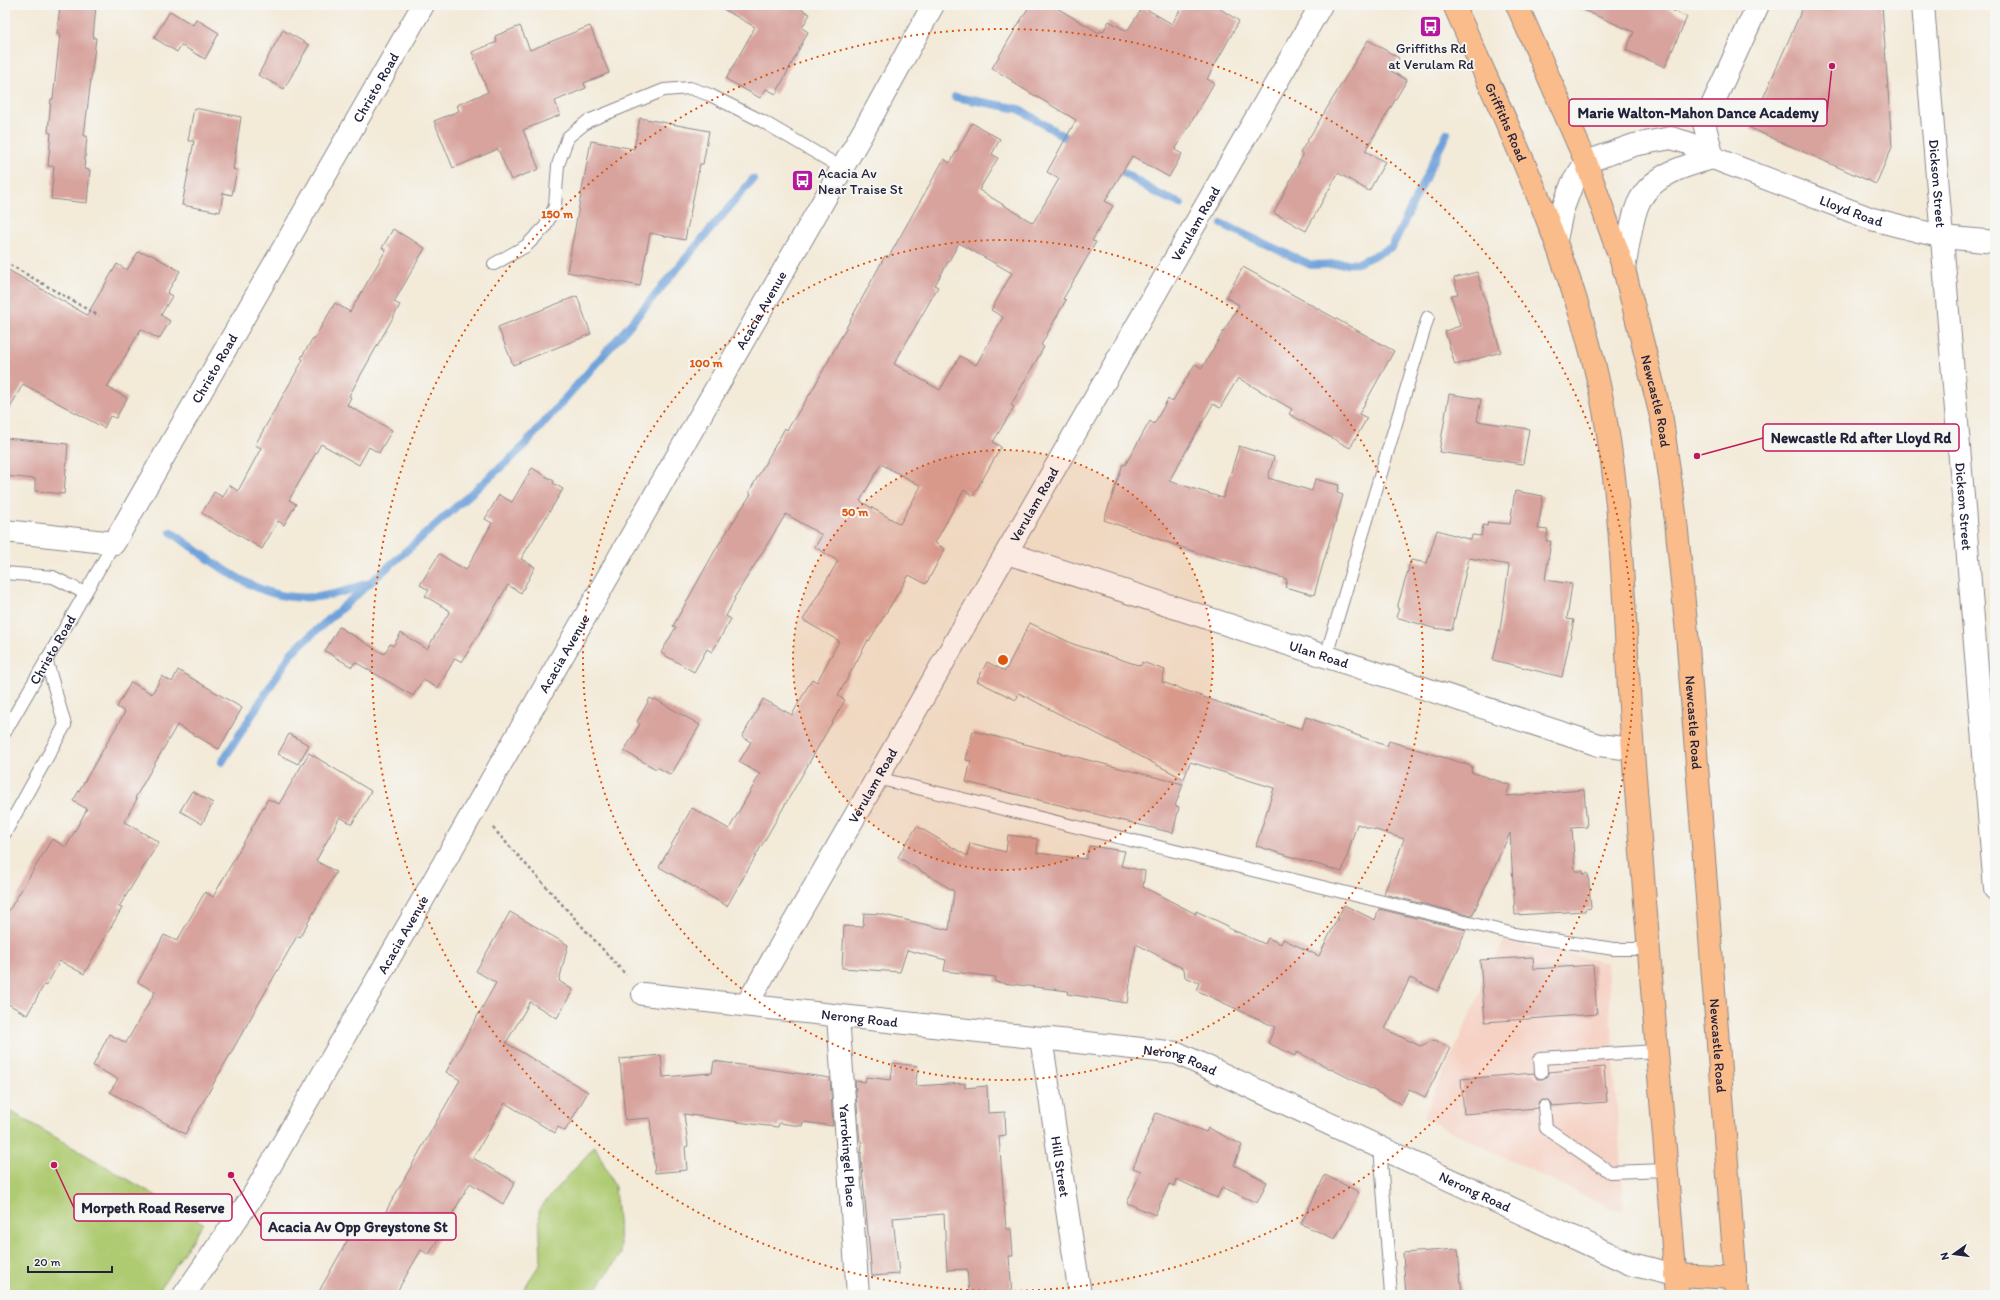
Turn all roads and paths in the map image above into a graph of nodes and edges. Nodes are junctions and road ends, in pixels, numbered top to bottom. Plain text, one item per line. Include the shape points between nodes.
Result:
1 (423, 5) edge
2 (933, 5) edge
3 (1321, 5) edge
4 (1454, 5) edge
5 (1517, 5) edge
6 (1758, 5) edge
7 (1923, 5) edge
8 (1713, 158) junction
9 (1586, 162) junction
10 (842, 168) junction
11 (1943, 237) junction
12 (1556, 240) junction
13 (1995, 242) edge
14 (5, 262) edge
15 (494, 264) dead end
16 (1624, 269) junction
17 (98, 316) dead end
18 (1428, 317) dead end
19 (5, 531) edge
20 (114, 543) junction
21 (1007, 553) junction
22 (5, 573) edge
23 (85, 593) junction
24 (1326, 656) junction
25 (46, 659) junction
26 (5, 732) edge
27 (1632, 748) junction
28 (877, 778) junction
29 (474, 808) junction
30 (5, 833) edge
31 (1995, 889) edge
32 (1648, 949) junction
33 (643, 994) joint
34 (747, 1004) junction
35 (838, 1016) junction
36 (1041, 1038) junction
37 (1657, 1050) junction
38 (1541, 1072) dead end
39 (1544, 1107) dead end
40 (1380, 1146) junction
41 (1666, 1170) junction
42 (1676, 1285) edge
43 (1737, 1287) edge
44 (184, 1295) edge
45 (858, 1295) edge
46 (1080, 1295) edge
47 (1391, 1295) edge

1 - 20 street, Christo Road
2 - 10 street, Acacia Avenue
3 - 21 street, Verulam Road
4 - 12 highway, Griffiths Road
5 - 9 highway
6 - 8 street via 1704,123
7 - 11 street, Dickson Street
8 - 9 street, Lloyd Road via 1688,143 1671,138 1622,149
8 - 11 street, Lloyd Road via 1872,219
8 - 16 street via 1668,174 1640,199
9 - 12 street via 1572,184 1562,211
9 - 16 highway, Newcastle Road
10 - 15 lane via 762,121 710,95 690,88 664,90 588,121 568,137 558,165 555,206 545,227 526,246
10 - 29 street, Acacia Avenue
11 - 13 street, Lloyd Road
11 - 31 street, Dickson Street
12 - 27 highway via 1594,364 1611,451 1621,534
14 - 17 path
16 - 43 highway, Newcastle Road via 1662,420 1676,521 1687,633
18 - 24 lane
19 - 20 street
20 - 23 lane, Christo Road
21 - 24 street, Ulan Road
21 - 28 street, Verulam Road
22 - 23 lane via 53,577
23 - 25 lane, Christo Road
24 - 27 street, Ulan Road via 1599,745
25 - 26 lane, Christo Road
25 - 30 lane via 66,725
27 - 32 highway
28 - 32 lane via 1514,934 1614,949
28 - 34 street, Verulam Road
29 - 33 path
29 - 44 street, Acacia Avenue via 254,1194
32 - 37 highway
33 - 34 street, Nerong Road
34 - 35 street, Nerong Road
35 - 36 street, Nerong Road
35 - 45 street, Yarrokingel Place
36 - 40 street, Nerong Road via 1177,1053
36 - 46 street, Hill Street
37 - 38 lane via 1540,1058
37 - 41 highway
39 - 41 lane via 1546,1128 1610,1172
40 - 42 street, Nerong Road
40 - 47 lane
41 - 42 highway
42 - 43 highway

